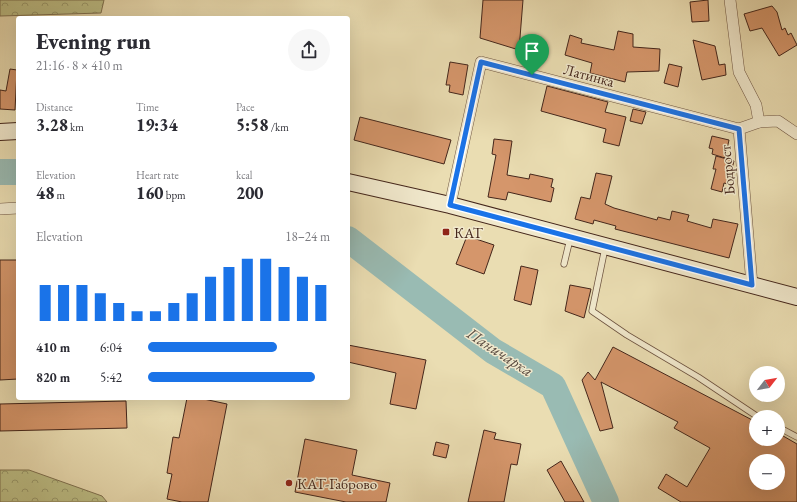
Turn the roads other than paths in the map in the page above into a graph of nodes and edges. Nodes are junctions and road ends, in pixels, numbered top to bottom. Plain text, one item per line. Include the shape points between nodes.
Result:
1 (730, 0) edge
2 (759, 122) junction
3 (739, 129) junction
4 (16, 131) edge
5 (0, 132) edge
6 (797, 134) edge
7 (350, 182) edge
8 (450, 205) junction
9 (16, 208) edge
10 (0, 209) edge
11 (571, 236) junction
12 (606, 246) junction
13 (564, 264) dead end
14 (752, 285) junction
15 (797, 297) edge
16 (749, 411) edge
17 (785, 431) edge
18 (797, 437) edge

1 - 2 street via 739,72 756,105
2 - 3 street, Бодрост
2 - 6 street, Бодрост via 778,120
3 - 8 street, Латинка via 481,62
3 - 14 street, Бодрост
4 - 5 street
7 - 8 street
8 - 11 street
9 - 10 street
11 - 12 street
11 - 13 lane
12 - 14 street
12 - 16 lane via 592,311
14 - 15 street
17 - 18 lane

